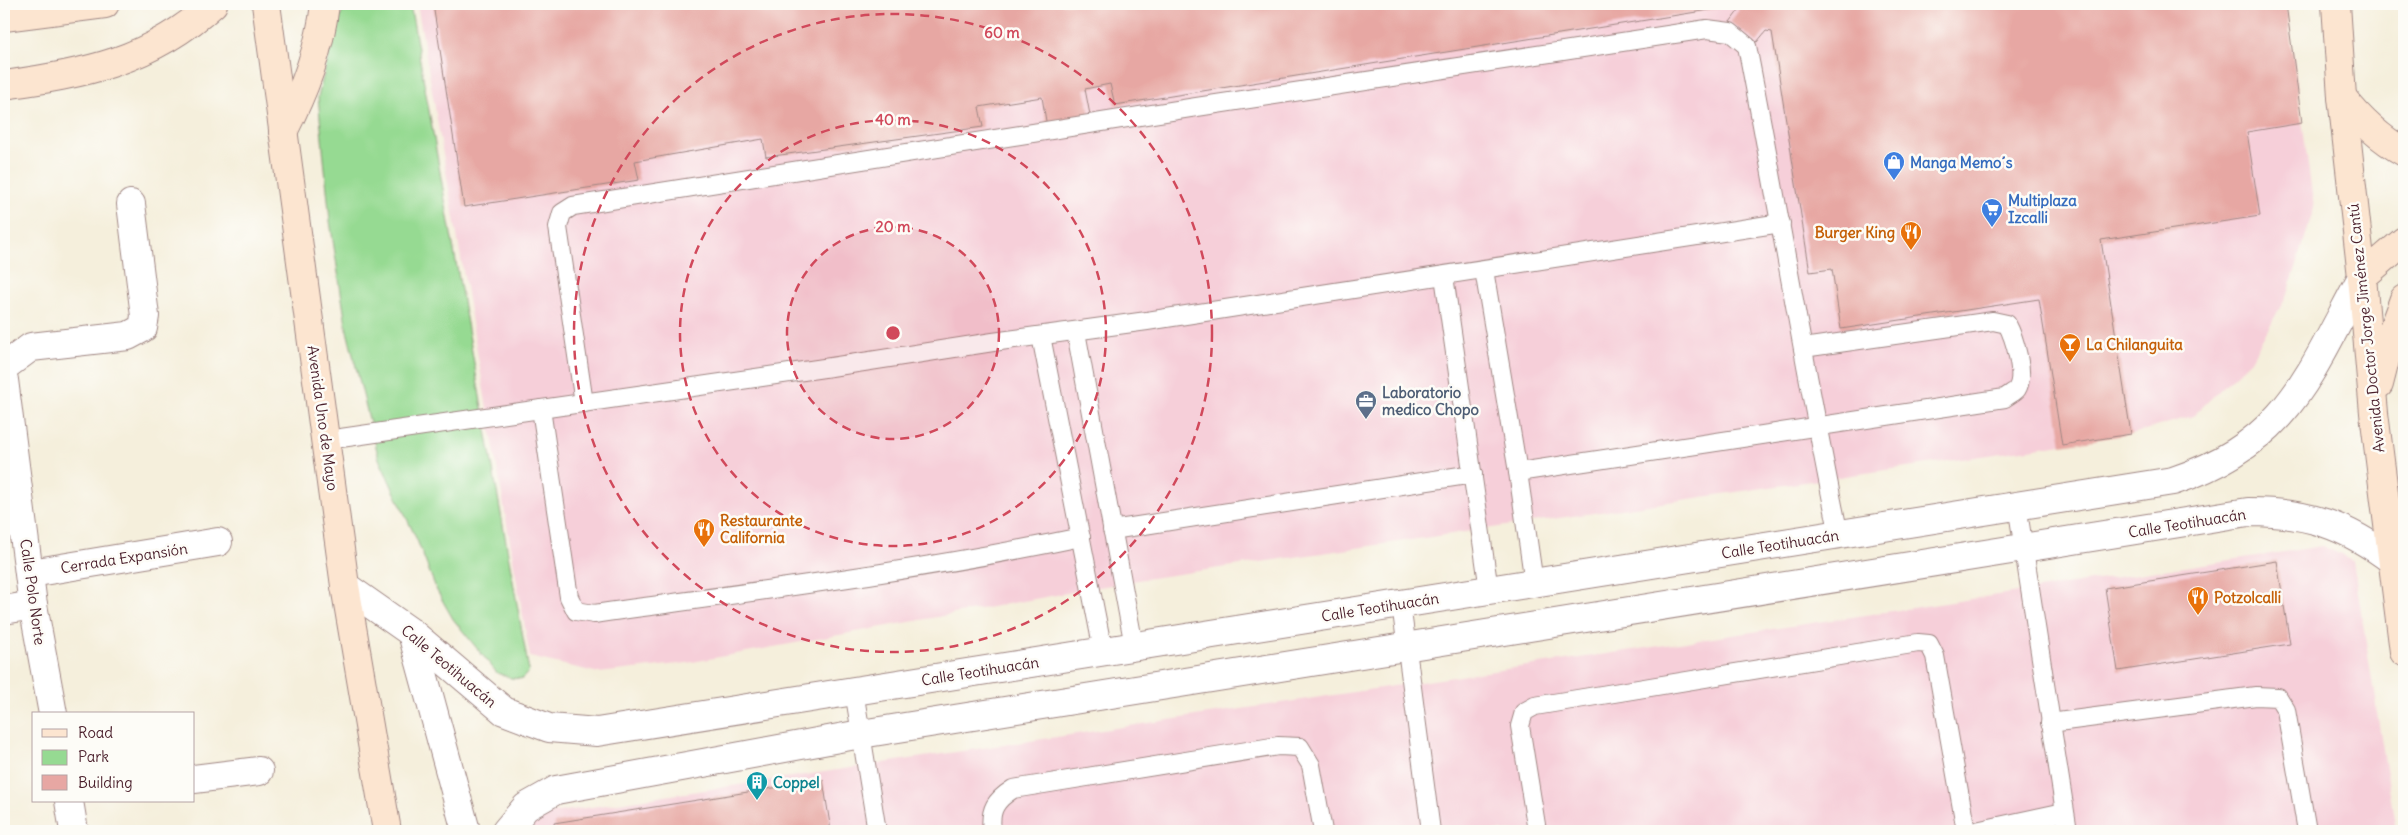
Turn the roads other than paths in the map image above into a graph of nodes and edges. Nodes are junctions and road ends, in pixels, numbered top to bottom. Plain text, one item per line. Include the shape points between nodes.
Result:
1 (105, 4) edge
2 (212, 4) edge
3 (266, 4) edge
4 (325, 4) edge
5 (2336, 4) edge
6 (4, 16) edge
7 (4, 85) edge
8 (2342, 97) junction
9 (283, 132) junction
10 (2404, 152) edge
11 (130, 204) dead end
12 (1781, 223) junction
13 (2404, 240) edge
14 (1484, 270) junction
15 (1444, 276) junction
16 (2362, 277) junction
17 (2404, 299) edge
18 (1076, 332) junction
19 (1041, 336) junction
20 (1803, 348) junction
21 (4, 368) edge
22 (4, 380) edge
23 (584, 403) junction
24 (541, 409) junction
25 (2374, 413) junction
26 (1816, 428) junction
27 (327, 440) junction
28 (1518, 472) junction
29 (1473, 474) junction
30 (2017, 505) junction
31 (1112, 530) junction
32 (1839, 535) junction
33 (1081, 536) junction
34 (218, 542) dead end
35 (2024, 549) junction
36 (2392, 561) junction
37 (31, 573) junction
38 (1534, 582) junction
39 (345, 586) junction
40 (1490, 590) junction
41 (1401, 604) junction
42 (33, 605) junction
43 (4, 610) edge
44 (412, 633) junction
45 (1134, 646) junction
46 (1406, 647) junction
47 (1103, 651) junction
48 (2404, 652) edge
49 (854, 691) junction
50 (54, 712) edge
51 (2050, 723) junction
52 (860, 734) junction
53 (259, 771) dead end
54 (195, 780) edge
55 (69, 802) edge
56 (2064, 812) junction
57 (74, 831) edge
58 (387, 831) edge
59 (466, 831) edge
60 (506, 831) edge
61 (876, 831) edge
62 (992, 831) edge
63 (1323, 831) edge
64 (1431, 831) edge
65 (1537, 831) edge
66 (1966, 831) edge
67 (1976, 831) edge
68 (2068, 831) edge
69 (2307, 831) edge

1 - 6 main road
2 - 7 main road via 172,35 112,64 80,74
3 - 9 main road, Avenida Uno de Mayo
4 - 9 main road via 314,61
5 - 8 main road, Avenida Doctor Jorge Jiménez Cantú
8 - 10 main road via 2380,137
8 - 16 main road, Avenida Doctor Jorge Jiménez Cantú
9 - 27 main road, Avenida Uno de Mayo
11 - 21 street via 145,316 143,328 128,336 31,348
12 - 14 lane
12 - 20 lane
12 - 23 lane via 1747,46 1730,32 1707,29 572,206 562,212 558,227
13 - 16 main road
14 - 15 lane
14 - 28 lane
15 - 18 lane
15 - 29 lane
16 - 25 main road, Avenida Doctor Jorge Jiménez Cantú
16 - 30 street, Calle Teotihuacán via 2304,385 2287,408 2244,448 2222,462 2173,481
17 - 25 main road via 2381,370
18 - 19 lane
18 - 31 lane
19 - 23 lane
19 - 33 lane
20 - 26 lane
20 - 26 lane via 1994,321 2007,324 2014,336 2021,378 2017,389 2005,398
22 - 37 street, Calle Polo Norte
23 - 24 lane
24 - 27 lane
24 - 33 lane via 569,597 576,611 594,614 866,575
25 - 36 main road, Avenida Doctor Jorge Jiménez Cantú
26 - 28 lane
26 - 32 lane
27 - 39 main road, Avenida Uno de Mayo
28 - 38 lane
29 - 31 lane
29 - 40 lane
30 - 32 street, Calle Teotihuacán
30 - 35 lane
31 - 45 lane
32 - 38 street, Calle Teotihuacán
33 - 47 lane
34 - 37 street, Cerrada Expansión
35 - 36 street, Calle Teotihuacán via 2248,512 2280,512 2341,528 2368,542
35 - 46 street, Calle Teotihuacán
35 - 51 lane
36 - 48 main road, Avenida Doctor Jorge Jiménez Cantú
37 - 42 street, Calle Polo Norte
38 - 40 street, Calle Teotihuacán
39 - 44 street, Calle Teotihuacán
39 - 58 main road, Avenida Uno de Mayo
40 - 41 street, Calle Teotihuacán
41 - 45 street, Calle Teotihuacán
41 - 46 lane
42 - 43 street
42 - 50 street, Calle Polo Norte
44 - 49 street, Calle Teotihuacán via 504,711 549,728 596,732
44 - 59 street
45 - 47 street, Calle Teotihuacán
46 - 52 street, Calle Teotihuacán
46 - 64 lane
47 - 49 street, Calle Teotihuacán
49 - 52 lane
51 - 56 lane
51 - 69 lane via 2256,696 2278,697 2286,710
52 - 60 street, Calle Teotihuacán via 556,790 526,807
52 - 61 lane
53 - 54 street
55 - 57 street
56 - 67 lane
56 - 68 lane
62 - 63 lane via 990,820 998,799 1013,789 1278,746 1300,748 1312,764
65 - 66 lane via 1520,726 1524,712 1535,706 1918,643 1929,644 1935,656

